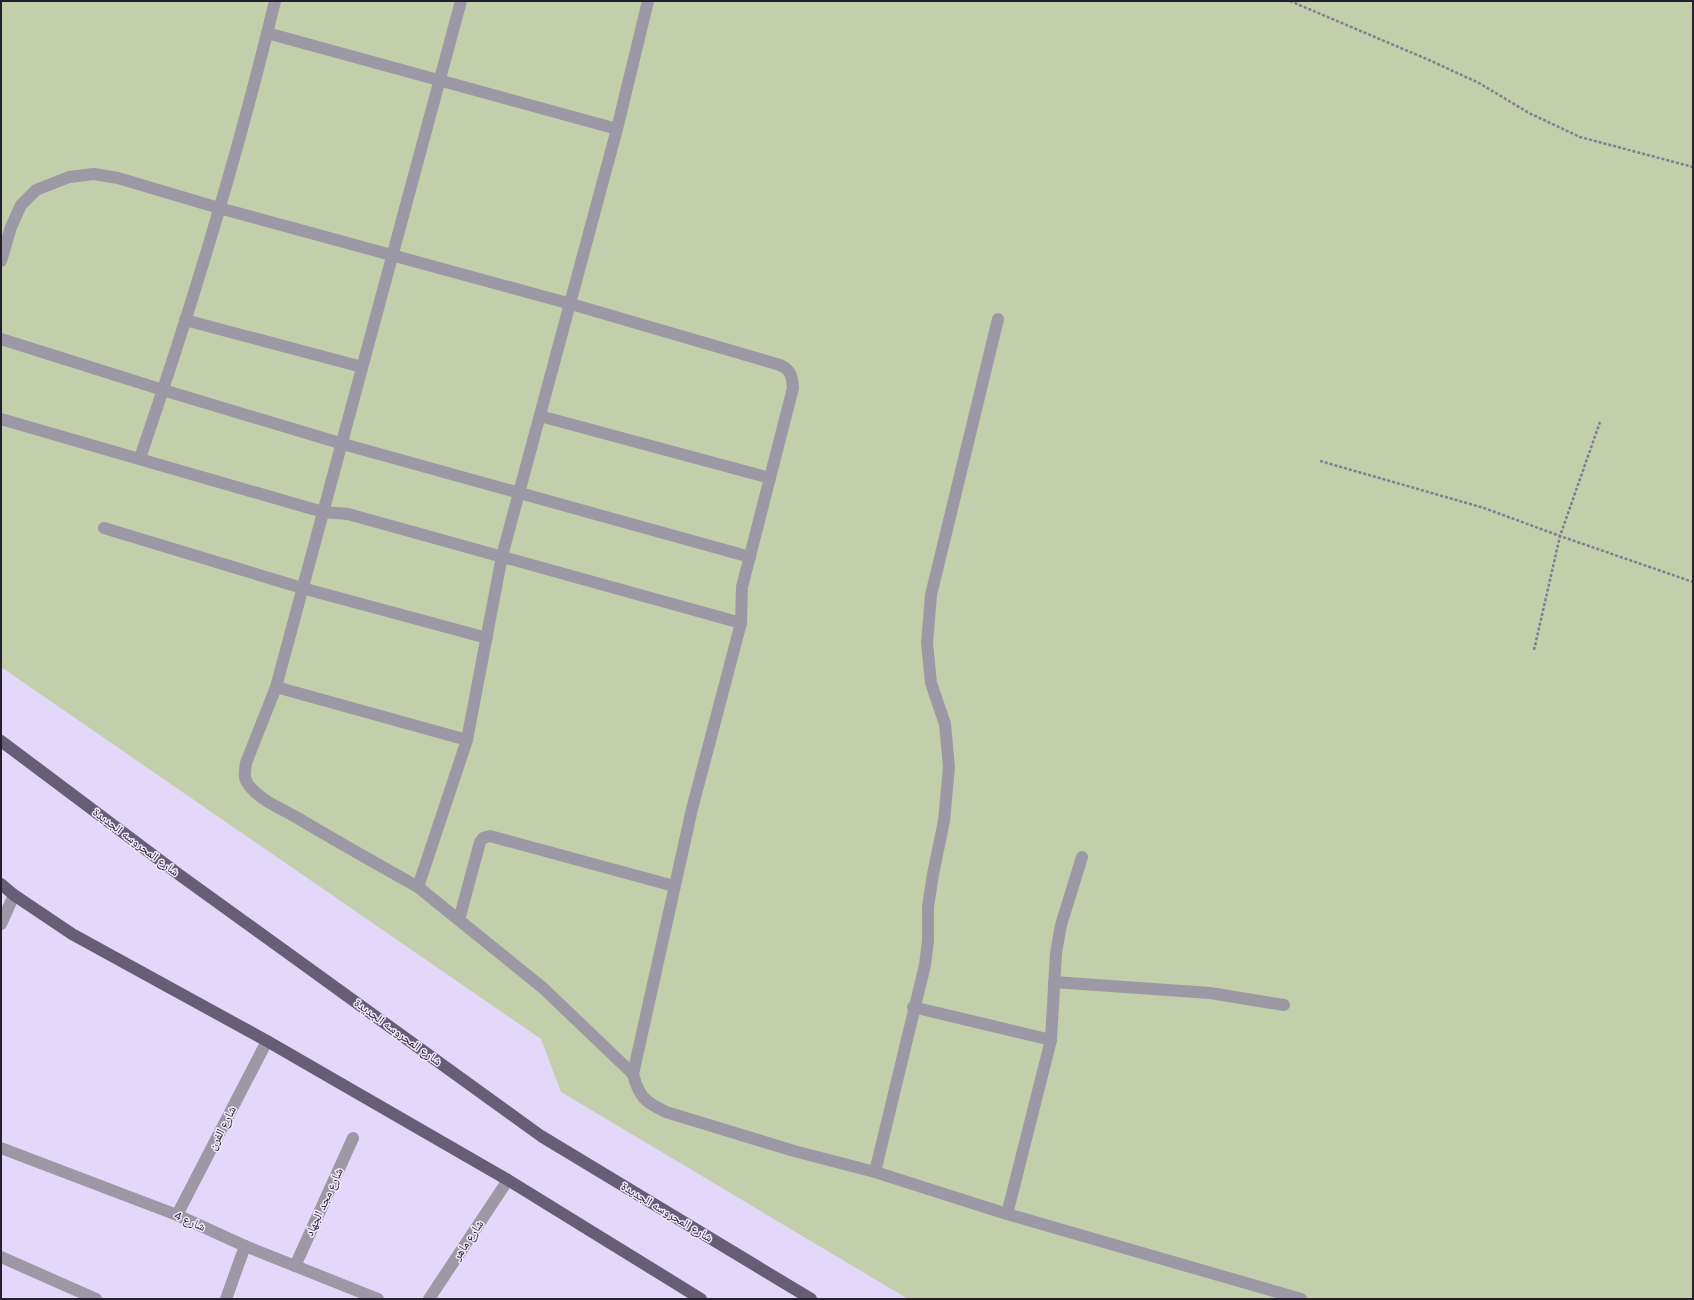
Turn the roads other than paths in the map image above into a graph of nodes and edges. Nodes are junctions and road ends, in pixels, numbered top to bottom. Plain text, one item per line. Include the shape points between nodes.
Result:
1 (275, 1) edge
2 (461, 1) edge
3 (648, 1) edge
4 (267, 33) junction
5 (439, 80) junction
6 (617, 129) junction
7 (219, 208) junction
8 (6, 226) edge
9 (393, 256) junction
10 (1, 261) edge
11 (571, 304) junction
12 (998, 319) dead end
13 (185, 320) junction
14 (1, 339) edge
15 (362, 366) junction
16 (163, 390) junction
17 (540, 416) junction
18 (1, 419) edge
19 (343, 444) junction
20 (140, 458) junction
21 (770, 478) junction
22 (520, 494) junction
23 (323, 512) junction
24 (104, 528) dead end
25 (502, 556) junction
26 (750, 557) junction
27 (302, 588) junction
28 (741, 623) junction
29 (487, 638) junction
30 (276, 687) junction
31 (467, 740) junction
32 (1, 741) edge
33 (1082, 858) dead end
34 (1, 884) edge
35 (674, 886) junction
36 (418, 887) junction
37 (14, 896) junction
38 (459, 920) junction
39 (1, 924) edge
40 (1054, 982) junction
41 (1284, 1005) dead end
42 (913, 1007) junction
43 (1051, 1040) junction
44 (267, 1041) junction
45 (633, 1074) junction
46 (353, 1138) dead end
47 (1, 1148) edge
48 (875, 1172) junction
49 (508, 1180) junction
50 (1007, 1214) junction
51 (177, 1215) junction
52 (245, 1246) junction
53 (1, 1257) edge
54 (295, 1266) junction
55 (88, 1297) edge
56 (226, 1299) edge
57 (378, 1299) edge
58 (429, 1299) edge
59 (701, 1299) edge
60 (811, 1299) edge
61 (1301, 1299) edge

1 - 4 street
2 - 5 street
3 - 6 street
4 - 5 street
4 - 7 street
5 - 6 street
5 - 9 street
6 - 11 street
7 - 8 street via 118,178 94,174 69,177 36,190
7 - 9 street
7 - 13 street
8 - 10 street
9 - 11 street
9 - 15 street
11 - 17 street
11 - 21 street via 788,369 793,388
12 - 42 street via 931,595 927,643 930,677 945,724 949,767 944,822 928,907 928,941
13 - 15 street
13 - 16 street
14 - 16 street
15 - 19 street
16 - 19 street
16 - 20 street
17 - 21 street
17 - 22 street
18 - 20 street
19 - 22 street
19 - 23 street
20 - 23 street
21 - 26 street
22 - 25 street
22 - 26 street
23 - 25 street via 348,514
23 - 27 street
24 - 27 street
25 - 28 street
25 - 29 street
26 - 28 street via 742,587
27 - 29 street
27 - 30 street
28 - 35 street
29 - 31 street
30 - 31 street
30 - 36 street via 246,763 246,782 264,798
31 - 36 street
32 - 60 main road, شارع المحروسه الجديدة via 188,881 542,1136
33 - 40 street via 1061,925
34 - 37 main road
35 - 38 street via 490,836 480,842
35 - 45 street
36 - 38 street
37 - 39 street
37 - 44 main road via 72,934
38 - 45 street via 543,988
40 - 41 street via 1210,993
40 - 43 street
42 - 43 street
42 - 48 street
43 - 50 street
44 - 49 main road
44 - 51 street, شارع الفرن
45 - 48 street via 642,1097 649,1104 666,1112 794,1152
46 - 54 street, شارع مجد الجهاد
47 - 51 street, شارع 4
48 - 50 street
49 - 58 street, شارع ماهر
49 - 59 main road
50 - 61 street
51 - 52 street, شارع 4
52 - 54 street, شارع 4
52 - 56 street
53 - 55 street
54 - 57 street, شارع 4

